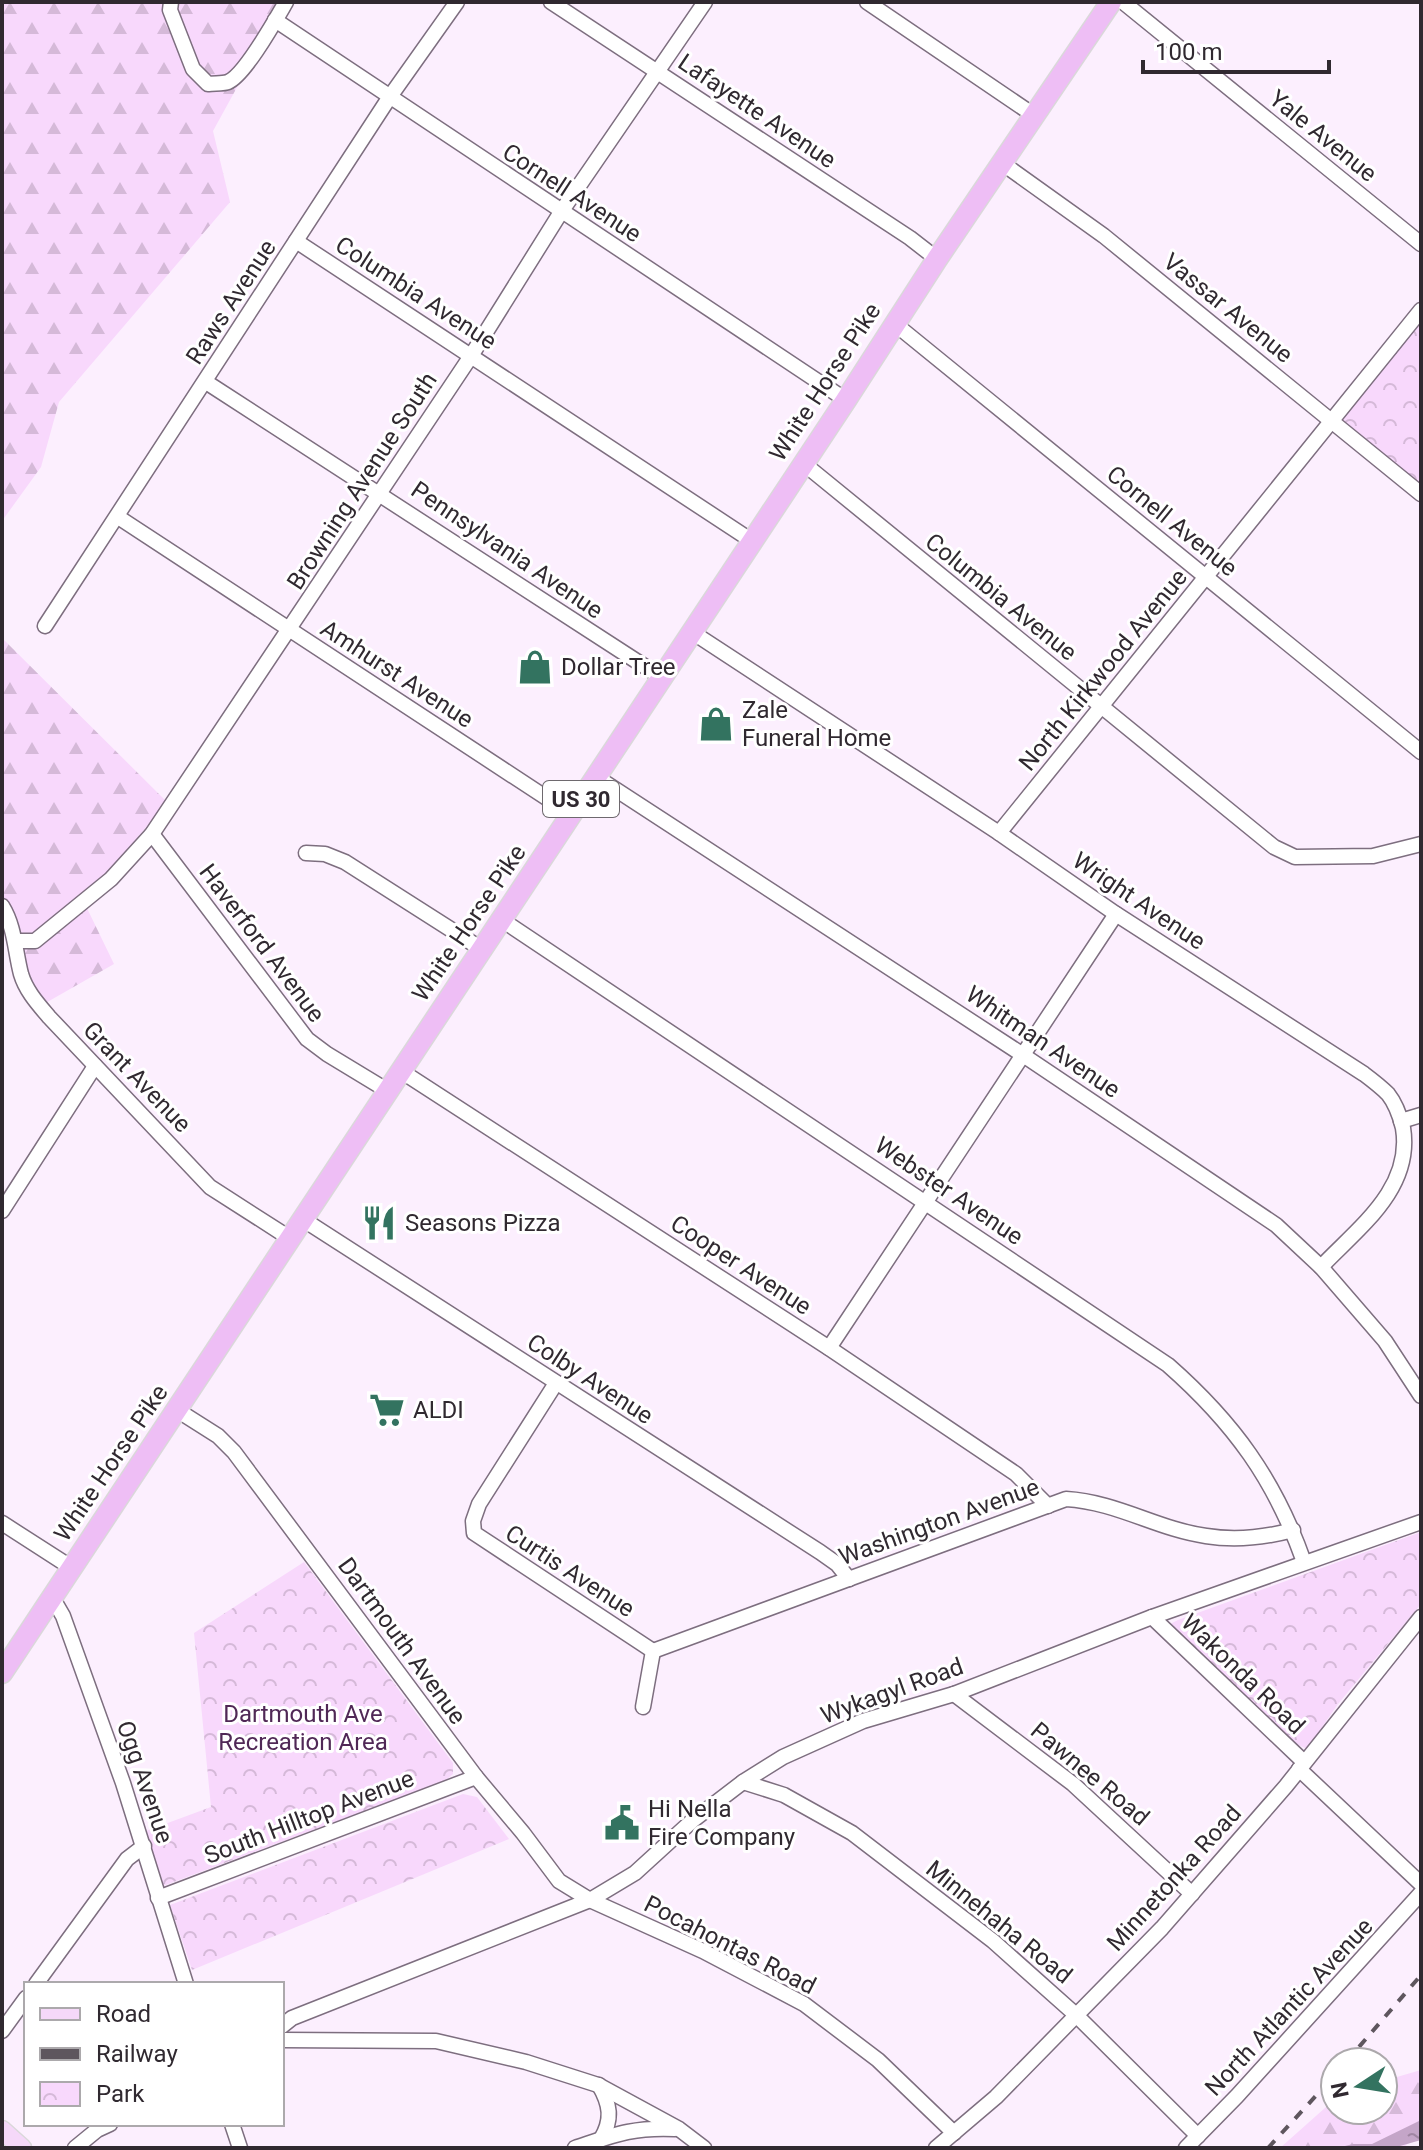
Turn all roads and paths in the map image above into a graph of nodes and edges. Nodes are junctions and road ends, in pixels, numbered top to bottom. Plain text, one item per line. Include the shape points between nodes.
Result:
1 (171, 2) edge
2 (286, 2) edge
3 (457, 2) edge
4 (551, 2) edge
5 (705, 2) edge
6 (867, 2) edge
7 (1111, 2) edge
8 (1123, 2) edge
9 (275, 20) junction
10 (659, 72) junction
11 (389, 98) junction
12 (1035, 116) junction
13 (1002, 163) junction
14 (561, 212) junction
15 (296, 241) junction
16 (1421, 244) edge
17 (937, 259) junction
18 (1421, 310) edge
19 (895, 324) junction
20 (471, 356) junction
21 (206, 382) junction
22 (846, 400) junction
23 (1332, 421) junction
24 (803, 463) junction
25 (381, 493) junction
26 (1421, 494) edge
27 (118, 517) junction
28 (752, 541) junction
29 (1206, 577) junction
30 (45, 626) dead end
31 (290, 630) junction
32 (692, 632) junction
33 (661, 677) junction
34 (1102, 707) junction
35 (1421, 752) edge
36 (595, 776) junction
37 (571, 814) junction
38 (999, 833) junction
39 (152, 834) junction
40 (1421, 844) edge
41 (306, 853) dead end
42 (2, 906) edge
43 (1116, 914) junction
44 (502, 920) junction
45 (15, 941) junction
46 (483, 950) junction
47 (1023, 1055) junction
48 (95, 1066) junction
49 (401, 1071) junction
50 (388, 1091) junction
51 (1421, 1115) edge
52 (1401, 1121) junction
53 (924, 1202) junction
54 (2, 1211) edge
55 (304, 1220) junction
56 (291, 1239) junction
57 (1321, 1267) junction
58 (829, 1348) junction
59 (556, 1383) junction
60 (1421, 1396) edge
61 (177, 1410) junction
62 (1048, 1506) junction
63 (1421, 1522) edge
64 (2, 1523) edge
65 (1293, 1530) junction
66 (1304, 1562) junction
67 (72, 1568) junction
68 (849, 1579) junction
69 (52, 1597) junction
70 (1152, 1617) junction
71 (1421, 1617) edge
72 (653, 1651) junction
73 (2, 1673) edge
74 (954, 1694) junction
75 (643, 1707) dead end
76 (1302, 1766) junction
77 (476, 1777) junction
78 (743, 1782) junction
79 (144, 1846) junction
80 (1421, 1884) edge
81 (1421, 1893) edge
82 (1192, 1894) junction
83 (158, 1898) junction
84 (590, 1900) junction
85 (37, 1982) edge
86 (185, 1982) edge
87 (24, 2001) edge
88 (1076, 2015) junction
89 (284, 2024) edge
90 (2, 2031) edge
91 (284, 2040) edge
92 (598, 2085) junction
93 (106, 2126) edge
94 (233, 2126) edge
95 (679, 2129) junction
96 (2, 2130) edge
97 (954, 2133) junction
98 (1198, 2136) junction
99 (601, 2139) junction
100 (22, 2148) edge
101 (75, 2148) edge
102 (240, 2148) edge
103 (575, 2148) edge
104 (704, 2148) edge
105 (936, 2148) edge
106 (1186, 2148) edge

1 - 9 street via 193,69 208,84 229,82
2 - 9 street
3 - 11 street, Raws Avenue
4 - 10 street, Lafayette Avenue
5 - 10 street, Browning Avenue South
6 - 12 street
7 - 12 highway, White Horse Pike / US 30
8 - 16 street, Yale Avenue
9 - 11 street, Cornell Avenue
10 - 14 street, Browning Avenue South
10 - 17 street, Lafayette Avenue
11 - 14 street, Cornell Avenue
11 - 15 street, Raws Avenue
12 - 13 highway, White Horse Pike / US 30
13 - 17 highway, White Horse Pike / US 30
13 - 23 street, Vassar Avenue via 1104,236
14 - 20 street, Browning Avenue South
14 - 22 street, Cornell Avenue
15 - 20 street, Columbia Avenue
15 - 21 street, Raws Avenue
17 - 19 highway, White Horse Pike / US 30
18 - 23 street, North Kirkwood Avenue
19 - 22 highway, White Horse Pike / US 30
19 - 29 street, Cornell Avenue
20 - 25 street, Browning Avenue South
20 - 28 street, Columbia Avenue
21 - 25 street, Pennsylvania Avenue
21 - 27 street, Raws Avenue
22 - 24 highway, White Horse Pike / US 30
23 - 26 street, Vassar Avenue
23 - 29 street, North Kirkwood Avenue
24 - 28 highway, White Horse Pike / US 30
24 - 34 street, Columbia Avenue
25 - 31 street, Browning Avenue South
25 - 33 street, Pennsylvania Avenue
27 - 30 street, Raws Avenue
27 - 31 street, Amhurst Avenue
28 - 32 highway, White Horse Pike / US 30
29 - 34 street, North Kirkwood Avenue
29 - 35 street, Cornell Avenue
31 - 37 street, Amhurst Avenue
31 - 39 street, Browning Avenue South
32 - 33 highway, White Horse Pike / US 30
32 - 38 street, Wright Avenue
33 - 36 highway, White Horse Pike / US 30
34 - 38 street, North Kirkwood Avenue
34 - 40 street, Columbia Avenue via 1285,853 1373,856
36 - 37 highway, White Horse Pike / US 30
36 - 47 street, Whitman Avenue
37 - 44 highway, White Horse Pike / US 30
38 - 43 street, Wright Avenue
39 - 45 street, Browning Avenue South via 111,879 35,941
39 - 50 street, Haverford Avenue via 307,1039
41 - 46 street via 345,862
42 - 45 street, Grant Avenue
43 - 47 street
43 - 52 street, Wright Avenue via 1364,1074 1395,1104
44 - 46 highway, White Horse Pike / US 30
44 - 53 street, Webster Avenue
45 - 48 street, Grant Avenue via 31,996
46 - 49 highway, White Horse Pike / US 30
47 - 53 street
47 - 57 street, Whitman Avenue via 1276,1225
48 - 54 street
48 - 56 street, Grant Avenue via 210,1187
49 - 50 highway, White Horse Pike / US 30
49 - 58 street, Cooper Avenue
50 - 55 highway, White Horse Pike / US 30
51 - 52 street
52 - 57 street via 1405,1139 1394,1187
53 - 58 street
53 - 65 street, Webster Avenue via 1168,1365 1255,1458
55 - 56 highway, White Horse Pike / US 30
55 - 59 street, Colby Avenue
56 - 61 highway, White Horse Pike / US 30
57 - 60 street, Whitman Avenue via 1385,1341
58 - 62 street, Cooper Avenue via 1016,1474
59 - 68 street, Colby Avenue via 820,1552
59 - 72 street, Curtis Avenue via 479,1504 474,1533
61 - 67 highway, White Horse Pike / US 30
61 - 77 street, Dartmouth Avenue via 234,1452
62 - 65 street, Washington Avenue via 1066,1499 1095,1501 1219,1538 1265,1538
62 - 68 street, Washington Avenue
63 - 66 street, Wykagyl Road
64 - 67 street
65 - 66 street, Webster Avenue
66 - 70 street, Wykagyl Road
67 - 69 highway, White Horse Pike / US 30
68 - 72 street, Washington Avenue
69 - 73 highway, White Horse Pike / US 30
69 - 79 street, Ogg Avenue
70 - 74 street, Wykagyl Road
70 - 76 street, Wakonda Road
71 - 76 street, Minnetonka Road
72 - 75 street
74 - 78 street, Wykagyl Road via 863,1721 783,1757
74 - 82 street, Pawnee Road via 1073,1784
76 - 80 street, Wakonda Road
76 - 82 street, Minnetonka Road
77 - 83 street, South Hilltop Avenue
77 - 84 street, Dartmouth Avenue via 559,1881
78 - 84 street, Wykagyl Road via 635,1873
78 - 88 street, Minnehaha Road via 784,1795 852,1833 993,1941
79 - 83 street, Ogg Avenue
79 - 85 street via 127,1859
81 - 98 street, North Atlantic Avenue
82 - 88 street, Minnetonka Road
83 - 86 street, Ogg Avenue
84 - 89 street, Wykagyl Road
84 - 97 street, Pocahontas Road via 804,2004 878,2060
87 - 90 street
88 - 97 street, Minnetonka Road
88 - 98 street, Minnehaha Road
91 - 92 street via 436,2041
92 - 95 street
92 - 99 street via 610,2114
93 - 101 street
94 - 102 street
95 - 99 street via 644,2128
95 - 104 street
96 - 100 main road
97 - 105 street, Minnetonka Road
98 - 106 street, North Atlantic Avenue
99 - 103 street

